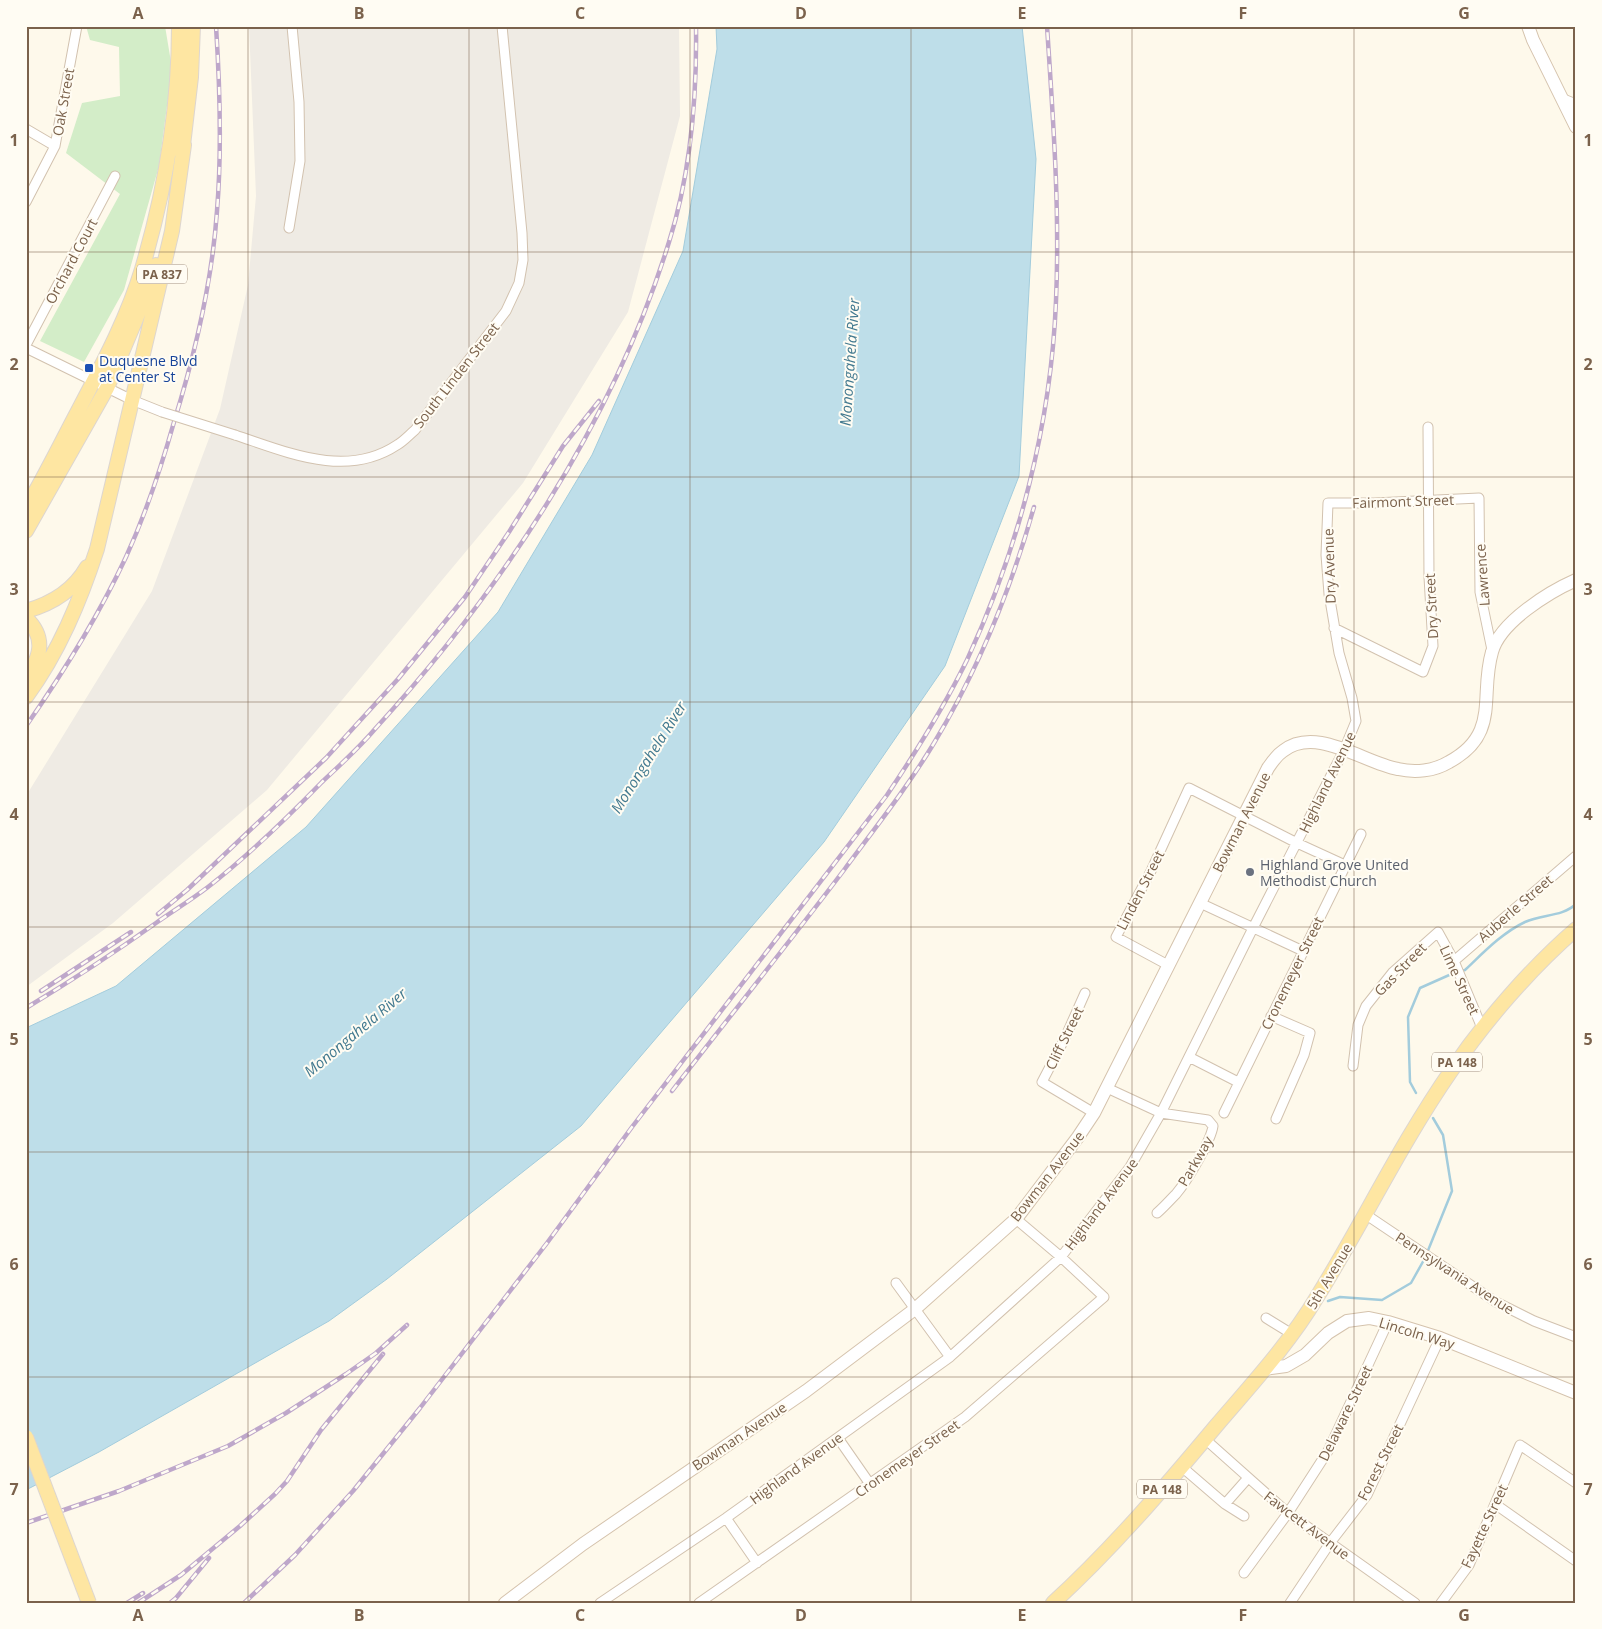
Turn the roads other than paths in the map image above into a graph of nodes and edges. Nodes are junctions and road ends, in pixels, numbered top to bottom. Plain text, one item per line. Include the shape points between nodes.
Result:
1 (77, 26) edge
2 (179, 26) edge
3 (193, 26) edge
4 (292, 26) edge
5 (502, 26) edge
6 (1528, 26) edge
7 (1561, 98) junction
8 (1576, 104) edge
9 (1576, 126) edge
10 (26, 129) edge
11 (56, 146) junction
12 (184, 146) junction
13 (115, 176) dead end
14 (26, 202) edge
15 (290, 228) dead end
16 (26, 347) edge
17 (94, 380) junction
18 (107, 388) junction
19 (132, 400) junction
20 (1428, 427) dead end
21 (1479, 498) joint
22 (1428, 500) junction
23 (1328, 503) joint
24 (26, 508) edge
25 (26, 530) edge
26 (97, 550) junction
27 (1576, 580) edge
28 (26, 611) edge
29 (26, 618) edge
30 (1334, 628) junction
31 (1492, 650) junction
32 (26, 682) edge
33 (26, 697) edge
34 (1344, 750) junction
35 (1244, 816) junction
36 (1361, 834) dead end
37 (1297, 843) junction
38 (1576, 856) edge
39 (1345, 865) junction
40 (1200, 903) junction
41 (1253, 928) junction
42 (1576, 929) edge
43 (1438, 932) joint
44 (1303, 951) junction
45 (1455, 963) junction
46 (1168, 965) junction
47 (1085, 992) dead end
48 (1271, 1016) junction
49 (1482, 1028) junction
50 (1189, 1057) junction
51 (1353, 1066) dead end
52 (1238, 1082) junction
53 (1107, 1088) junction
54 (1094, 1113) junction
55 (1161, 1113) junction
56 (1224, 1113) dead end
57 (1276, 1119) dead end
58 (1157, 1213) dead end
59 (1365, 1214) junction
60 (1016, 1219) junction
61 (1061, 1257) junction
62 (896, 1283) dead end
63 (915, 1310) junction
64 (1266, 1318) dead end
65 (1388, 1322) junction
66 (1292, 1334) junction
67 (1576, 1337) edge
68 (1440, 1338) junction
69 (950, 1357) junction
70 (1265, 1369) junction
71 (1576, 1393) edge
72 (26, 1437) edge
73 (838, 1438) junction
74 (1205, 1439) junction
75 (26, 1459) edge
76 (1182, 1466) junction
77 (1248, 1478) junction
78 (1576, 1483) edge
79 (870, 1484) junction
80 (1225, 1504) junction
81 (1495, 1504) junction
82 (1288, 1513) junction
83 (1244, 1516) dead end
84 (726, 1518) junction
85 (1330, 1544) junction
86 (1576, 1561) edge
87 (757, 1563) junction
88 (1244, 1573) dead end
89 (81, 1603) edge
90 (89, 1603) edge
91 (504, 1603) edge
92 (600, 1603) edge
93 (699, 1603) edge
94 (1053, 1603) edge
95 (1290, 1603) edge
96 (1415, 1603) edge
97 (1440, 1603) edge

1 - 11 street, Oak Street
2 - 17 main road, PA 837 via 179,64 161,191 142,270 117,335
3 - 12 main road, PA 837
4 - 15 street via 300,161
5 - 19 street, South Linden Street, bridge via 522,233 523,260 519,283 506,310 415,430 378,455 356,461 328,462 235,436
6 - 7 main road
7 - 8 street
7 - 9 main road
10 - 11 street
11 - 14 street, Oak Street
12 - 18 main road via 158,261
12 - 19 main road, PA 837 via 172,231
13 - 16 street, Orchard Court
16 - 17 street, South Linden Street
17 - 18 street, South Linden Street
17 - 24 main road, PA 837
18 - 19 street, South Linden Street
18 - 25 main road
19 - 26 main road, PA 837
20 - 22 street
21 - 22 street, Fairmont Street
21 - 31 street, Lawrence via 1480,592
22 - 23 street, Fairmont Street
22 - 30 street, Dry Street via 1433,646 1423,672
23 - 30 street, Dry Avenue via 1326,555
26 - 28 main road via 81,578 66,591 44,606
26 - 33 main road, PA 837 via 77,606
27 - 31 main road via 1554,589 1530,606 1511,623
29 - 32 main road via 38,632 40,648
30 - 34 street, Highland Avenue via 1356,721
31 - 34 main road, Bowman Avenue via 1481,730 1454,760 1432,769 1396,769
34 - 35 main road, Bowman Avenue via 1305,742 1283,750 1268,768
34 - 37 street, Highland Avenue
35 - 37 street
35 - 40 main road, Bowman Avenue
35 - 46 street, Linden Street via 1189,788 1151,872 1116,937
36 - 39 street, Cronemeyer Street
37 - 39 street
37 - 41 street, Highland Avenue
38 - 45 street, Auberle Street
39 - 44 street, Cronemeyer Street
40 - 41 street
40 - 46 main road, Bowman Avenue
41 - 44 street
41 - 50 street, Highland Avenue
42 - 49 main road, 5th Avenue / PA 148
43 - 45 street, Lime Street
43 - 51 street, Gas Street via 1393,972 1366,1006 1358,1025
44 - 48 street, Cronemeyer Street
45 - 49 street, Lime Street
46 - 53 main road, Bowman Avenue
47 - 54 street, Cliff Street via 1042,1082
48 - 52 street, Cronemeyer Street
48 - 57 street via 1310,1033 1304,1055
49 - 59 main road, 5th Avenue / PA 148 via 1425,1111
50 - 52 street
50 - 55 street, Highland Avenue
52 - 56 street, Cronemeyer Street
53 - 54 main road, Bowman Avenue
53 - 55 street
54 - 60 main road, Bowman Avenue
55 - 58 street, Parkway via 1208,1120 1213,1126 1208,1143 1177,1192
55 - 61 street, Highland Avenue via 1130,1167
59 - 66 main road, 5th Avenue / PA 148
59 - 67 street, Pennsylvania Avenue via 1496,1302
60 - 61 street
60 - 63 main road, Bowman Avenue
61 - 69 street, Highland Avenue
61 - 79 street, Cronemeyer Street via 1104,1297 965,1417
62 - 63 street
63 - 69 street
63 - 91 main road, Bowman Avenue via 806,1391 583,1544
64 - 66 street
65 - 68 main road, Lincoln Way
65 - 70 main road, Lincoln Way via 1369,1318 1347,1321 1328,1333 1305,1355 1286,1366
65 - 82 street, Delaware Street via 1328,1451
66 - 70 main road, 5th Avenue / PA 148
68 - 71 main road, Lincoln Way
68 - 85 street, Forest Street via 1366,1495
69 - 73 street, Highland Avenue
70 - 74 main road, 5th Avenue / PA 148
72 - 90 main road, bridge
73 - 79 street
73 - 84 street, Highland Avenue
74 - 76 main road, 5th Avenue / PA 148
74 - 77 street, Fawcett Avenue
75 - 89 main road
76 - 80 street
76 - 94 main road, 5th Avenue / PA 148 via 1084,1575
77 - 80 street
77 - 82 street, Fawcett Avenue
78 - 81 street, Fayette Street via 1520,1445
79 - 87 street, Cronemeyer Street
80 - 83 street
81 - 86 street
81 - 97 street, Fayette Street via 1469,1565
82 - 85 street, Fawcett Avenue
82 - 88 street, Delaware Street
84 - 87 street
84 - 92 street, Highland Avenue
85 - 95 street, Forest Street
85 - 96 street, Fawcett Avenue
87 - 93 street, Cronemeyer Street

